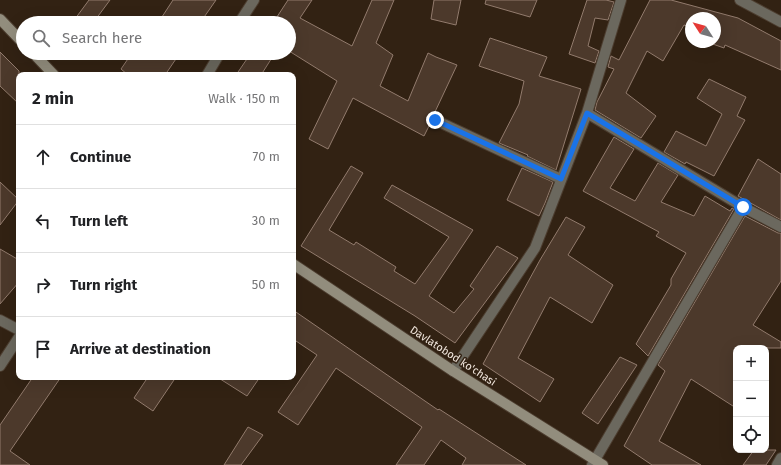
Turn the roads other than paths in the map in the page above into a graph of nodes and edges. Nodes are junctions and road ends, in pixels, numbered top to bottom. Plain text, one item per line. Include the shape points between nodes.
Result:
1 (254, 0) edge
2 (622, 0) edge
3 (740, 0) edge
4 (244, 16) edge
5 (0, 20) edge
6 (781, 22) edge
7 (16, 36) edge
8 (40, 60) edge
9 (216, 60) edge
10 (51, 72) edge
11 (208, 72) edge
12 (587, 113) junction
13 (435, 120) dead end
14 (561, 179) junction
15 (743, 207) junction
16 (781, 227) edge
17 (296, 266) edge
18 (0, 320) edge
19 (16, 328) edge
20 (16, 342) edge
21 (0, 366) edge
22 (453, 371) junction
23 (781, 458) edge
24 (596, 463) edge
25 (777, 465) edge

1 - 4 street
2 - 12 street
3 - 6 street
5 - 7 street
8 - 10 street
9 - 11 street
12 - 14 street
12 - 15 street
13 - 14 street
14 - 22 street via 535,248
15 - 16 street
15 - 24 street
17 - 22 street, Davlatobod ko'chasi
18 - 19 street
20 - 21 street
22 - 24 street, Davlatobod ko'chasi
23 - 25 street

